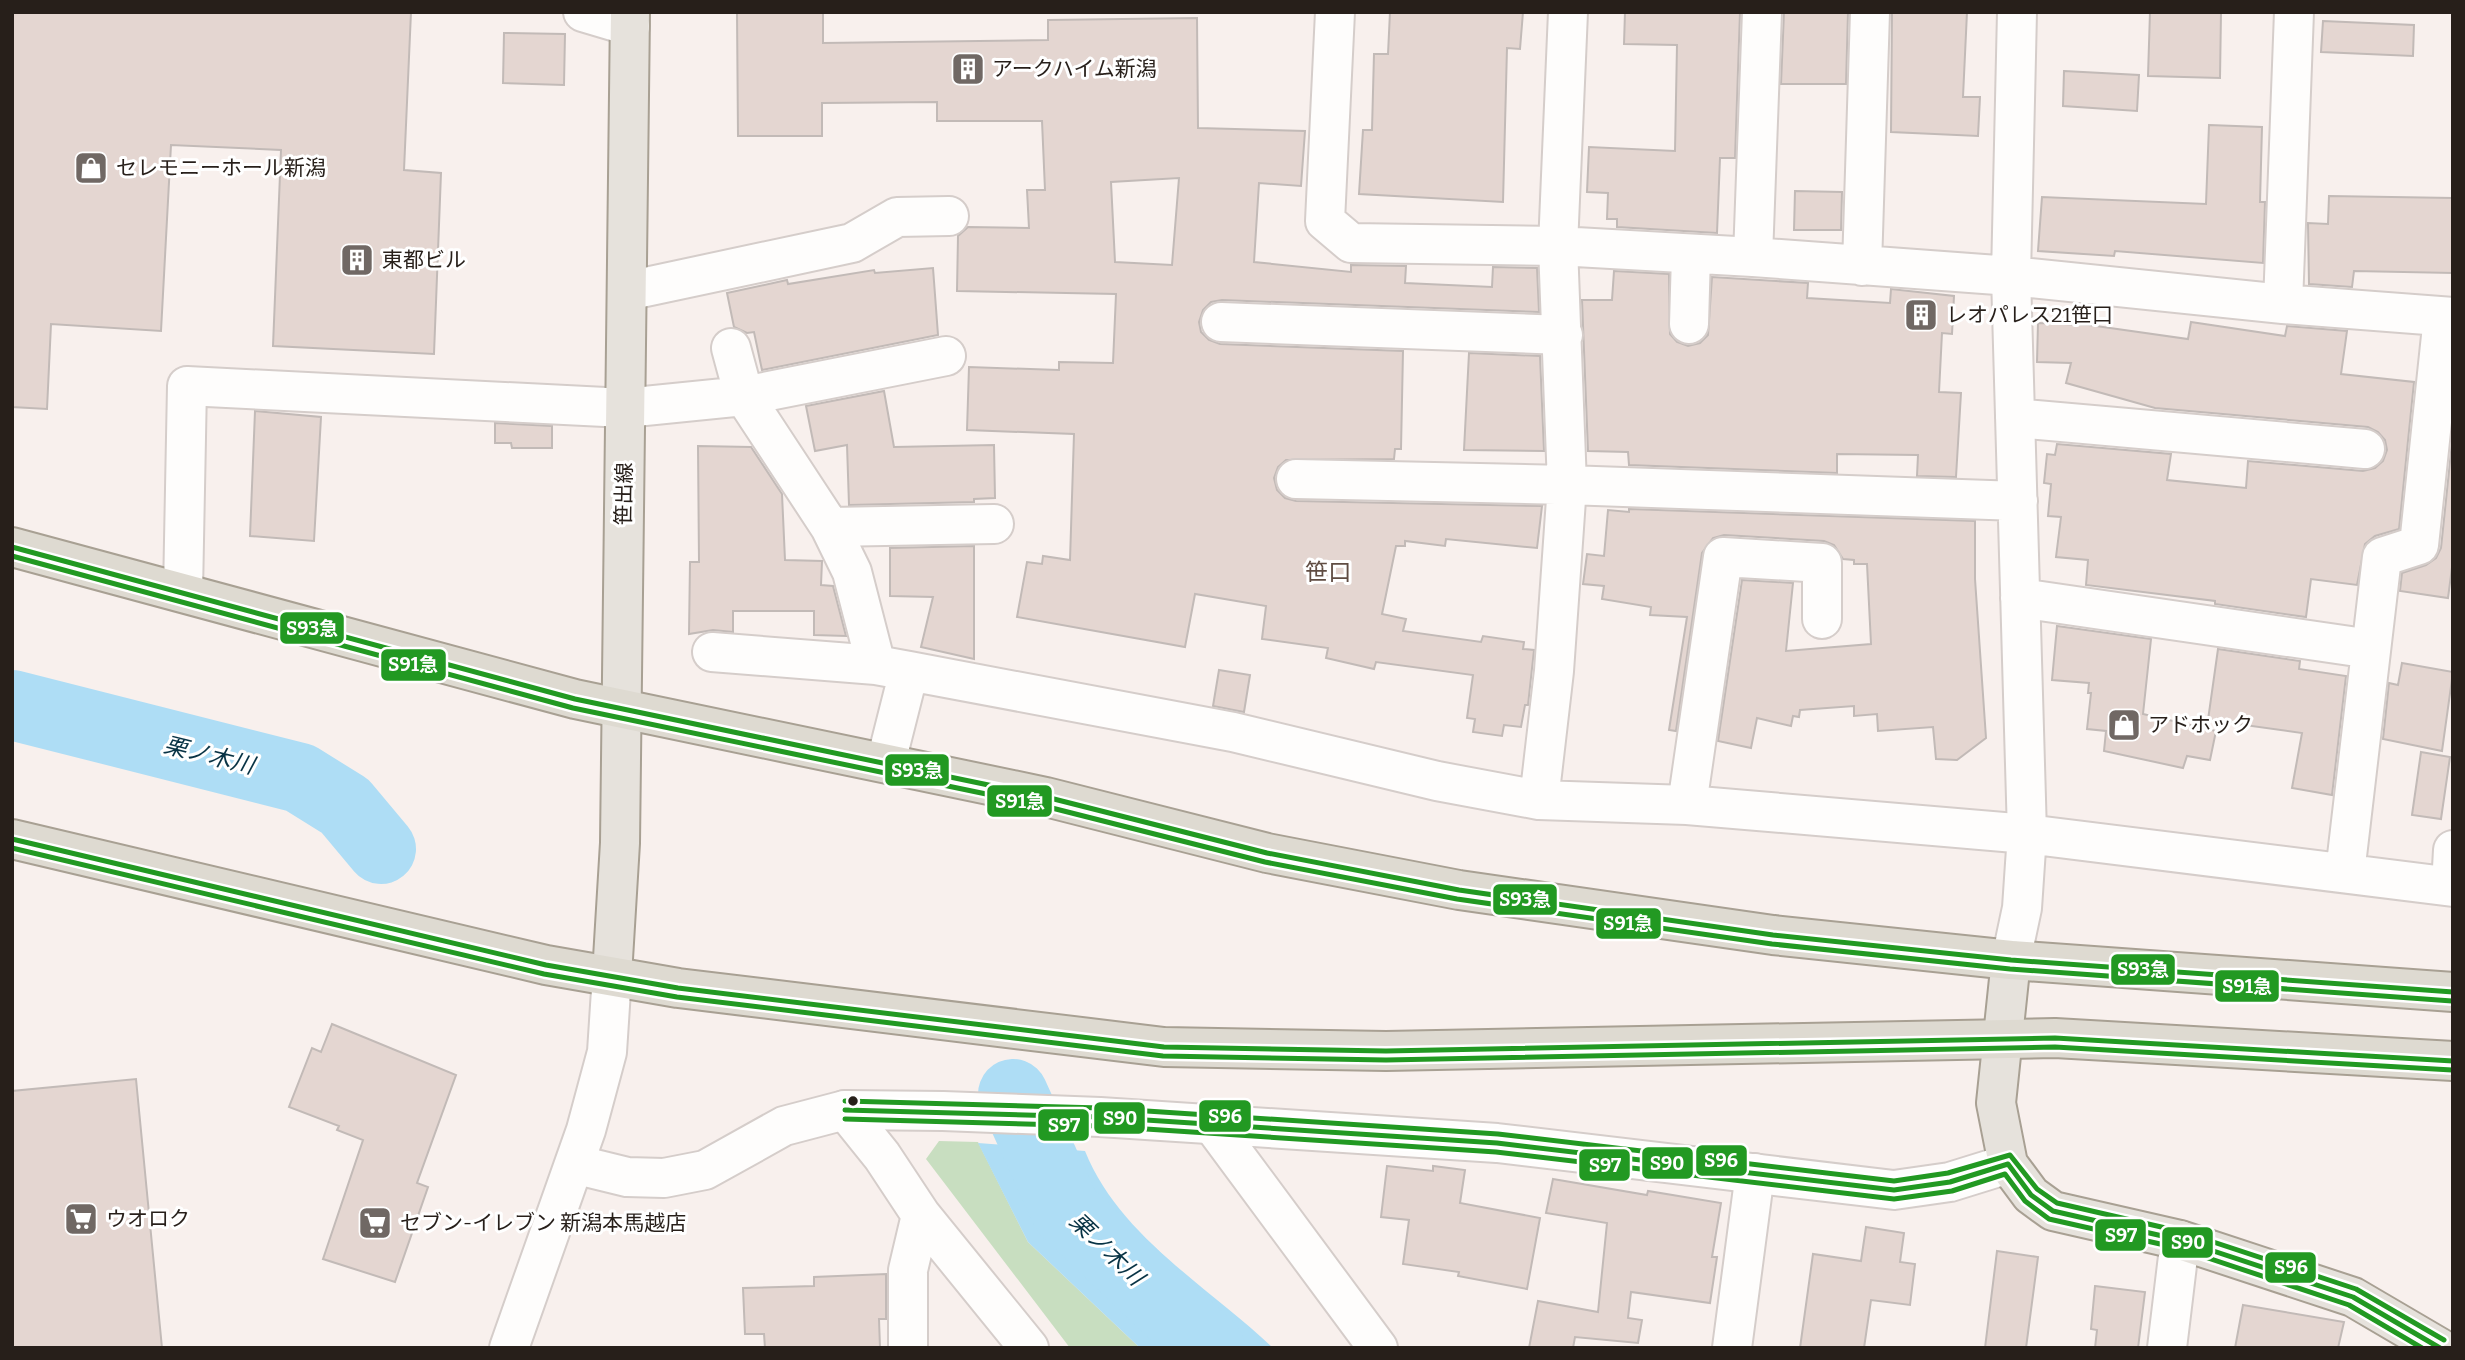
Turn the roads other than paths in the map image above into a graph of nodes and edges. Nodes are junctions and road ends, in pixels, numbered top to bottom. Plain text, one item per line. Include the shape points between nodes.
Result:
1 (583, 12) edge
2 (1335, 12) edge
3 (1568, 12) edge
4 (1762, 12) edge
5 (1870, 12) edge
6 (2017, 12) edge
7 (2294, 12) edge
8 (630, 19) edge
9 (949, 216) dead end
10 (1558, 246) junction
11 (1691, 255) junction
12 (1753, 257) junction
13 (1862, 266) junction
14 (2011, 276) junction
15 (627, 291) junction
16 (2283, 304) junction
17 (2448, 317) edge
18 (1221, 322) dead end
19 (1689, 324) dead end
20 (1563, 335) junction
21 (731, 348) dead end
22 (946, 356) dead end
23 (744, 396) junction
24 (625, 408) junction
25 (2015, 418) junction
26 (2365, 449) dead end
27 (1296, 479) dead end
28 (1567, 485) junction
29 (2018, 501) junction
30 (994, 524) dead end
31 (830, 527) junction
32 (12, 547) edge
33 (183, 592) junction
34 (2020, 598) junction
35 (1822, 619) dead end
36 (2371, 649) junction
37 (712, 652) dead end
38 (892, 668) junction
39 (621, 707) junction
40 (886, 762) junction
41 (1539, 800) junction
42 (1687, 805) junction
43 (2027, 834) junction
44 (12, 839) edge
45 (2345, 873) junction
46 (2452, 874) edge
47 (2011, 960) junction
48 (612, 975) junction
49 (2453, 992) edge
50 (2005, 1039) junction
51 (2453, 1061) edge
52 (845, 1110) junction
53 (1212, 1124) junction
54 (574, 1164) junction
55 (2008, 1164) junction
56 (1755, 1173) junction
57 (921, 1215) junction
58 (2180, 1240) junction
59 (2419, 1342) edge
60 (509, 1348) edge
61 (908, 1348) edge
62 (1029, 1348) edge
63 (1378, 1348) edge
64 (1732, 1348) edge
65 (2167, 1348) edge

1 - 8 street
2 - 10 street via 1325,221 1351,243
3 - 10 street
4 - 12 street
5 - 13 street
6 - 14 street
7 - 16 street
8 - 15 main road, 笹出線
9 - 15 street via 897,217 852,243
10 - 11 street
10 - 20 street
11 - 12 street
11 - 19 street
12 - 13 street
13 - 14 street
14 - 16 street
14 - 25 street
15 - 24 main road, 笹出線
16 - 17 street
17 - 36 street via 2419,545 2382,557
18 - 20 street
20 - 28 street
21 - 23 street
22 - 23 street
23 - 24 street
23 - 31 street
24 - 33 street via 187,386
24 - 39 main road, 笹出線
25 - 26 street
25 - 29 street
27 - 28 street
28 - 29 street
28 - 41 street via 1554,671
29 - 34 street
30 - 31 street
31 - 38 street
32 - 33 highway
33 - 39 highway via 387,650
34 - 36 street
34 - 43 street
35 - 42 street via 1822,563 1723,557
36 - 45 street
37 - 38 street
38 - 40 street
38 - 41 street via 1233,732 1437,781
39 - 40 highway
39 - 48 main road, 笹出線 via 620,843
40 - 47 highway via 1267,853 1459,890 1773,934
41 - 42 street
42 - 43 street
43 - 45 street
43 - 47 street via 2022,908
44 - 48 highway via 546,965
45 - 46 street
47 - 49 highway
47 - 50 main road
48 - 50 highway via 678,988 1164,1047 1386,1051
48 - 54 street via 607,1052
50 - 51 highway
50 - 55 main road via 1996,1103
52 - 53 street
52 - 54 street via 784,1126 705,1170 664,1178 627,1177
52 - 57 street
53 - 56 street via 1497,1143
53 - 63 street
54 - 60 street
55 - 56 street via 1950,1182 1894,1190
55 - 58 main road via 2031,1195 2053,1212
56 - 64 street
57 - 61 street via 908,1270
57 - 62 street
58 - 59 main road via 2353,1297
58 - 65 street

